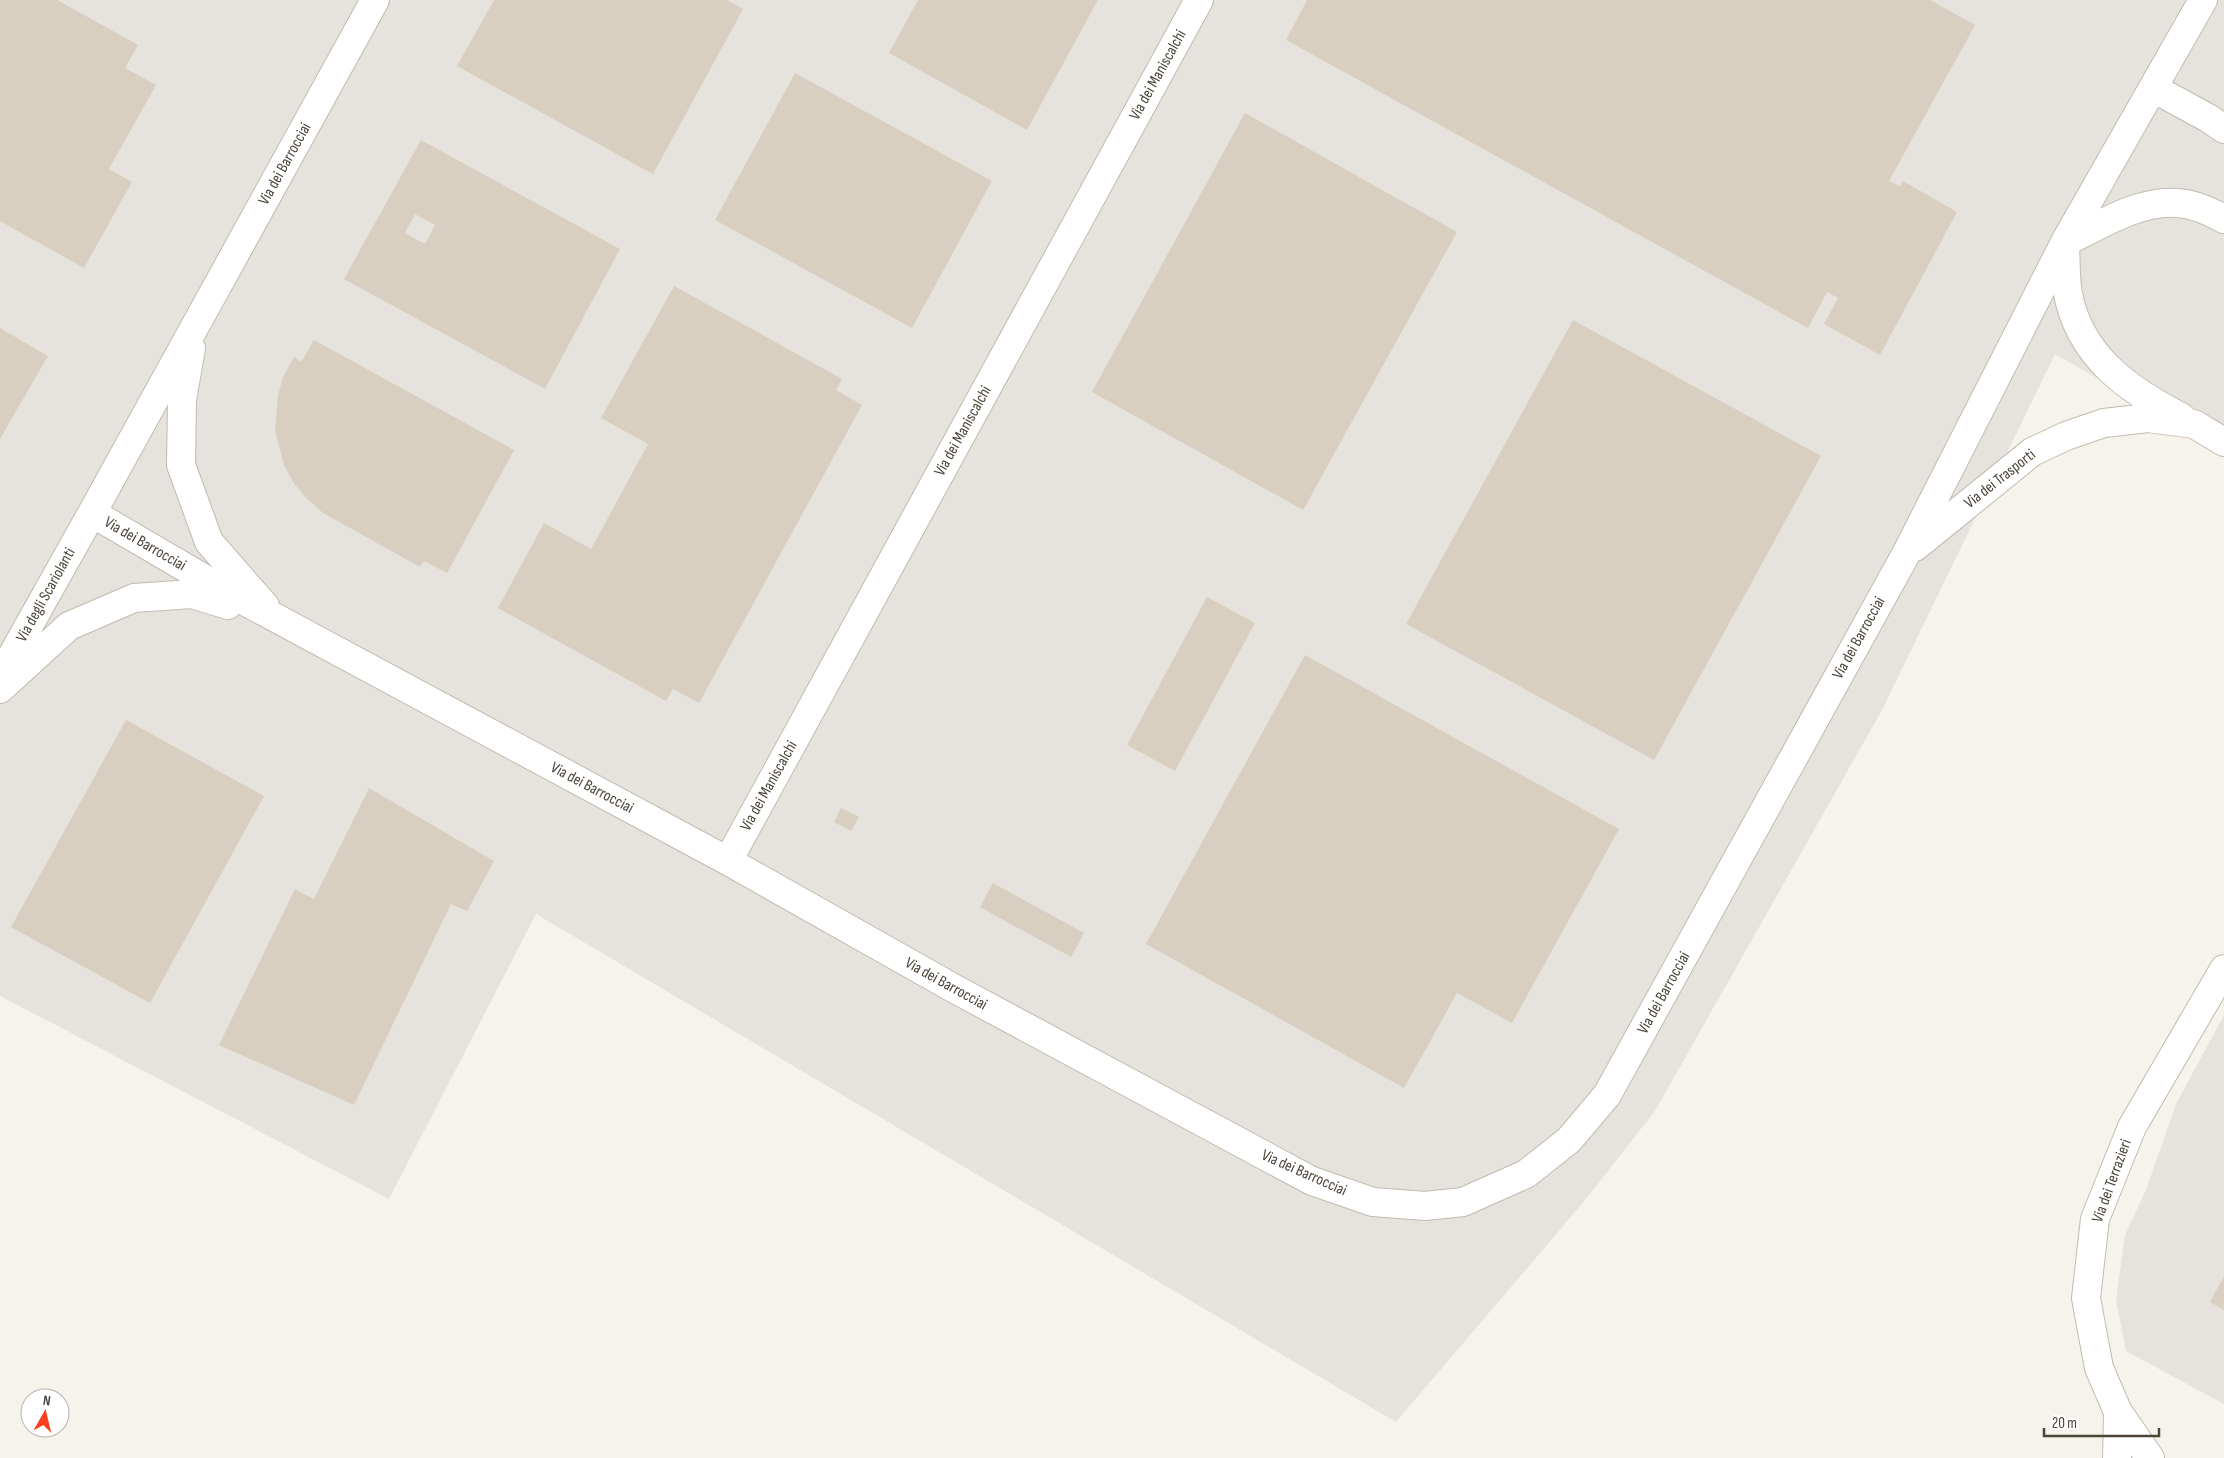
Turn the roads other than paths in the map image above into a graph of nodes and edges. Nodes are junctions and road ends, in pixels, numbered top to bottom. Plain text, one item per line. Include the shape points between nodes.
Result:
1 (375, 0) edge
2 (1199, 0) edge
3 (2204, 0) edge
4 (2154, 88) junction
5 (2224, 129) edge
6 (2224, 219) edge
7 (2065, 242) junction
8 (194, 328) junction
9 (2194, 424) junction
10 (2224, 442) edge
11 (92, 513) junction
12 (1906, 554) junction
13 (278, 620) junction
14 (0, 677) edge
15 (0, 689) edge
16 (728, 861) junction
17 (2224, 969) edge
18 (2118, 1412) junction
19 (2117, 1458) edge
20 (2150, 1458) edge

1 - 8 street, Via dei Barrocciai
2 - 16 street, Via dei Maniscalchi
3 - 4 street
4 - 5 street
4 - 7 street
6 - 7 street via 2206,209 2177,202 2148,206
7 - 9 street, Via dei Trasporti via 2068,293 2077,327 2090,347 2122,380 2151,402
7 - 12 street, Via dei Barrocciai
8 - 11 street, Via dei Barrocciai
8 - 13 street, Via dei Barrocciai via 182,400 181,465 209,542
9 - 10 street, Via dei Trasporti
9 - 12 street, Via dei Trasporti via 2148,418 2104,423 2066,436 2032,452
11 - 13 street, Via dei Barrocciai
11 - 14 street, Via degli Scariolanti
12 - 16 street, Via dei Barrocciai via 1607,1096 1569,1140 1526,1174 1463,1202 1426,1206 1373,1202 1312,1181 963,994
13 - 15 street, Via dei Barrocciai via 192,594 134,598 69,626
13 - 16 street, Via dei Barrocciai
17 - 18 street, Via dei Terrazieri via 2132,1127 2095,1219 2086,1298 2099,1368
18 - 19 street, Via dei Terrazieri
18 - 20 street, Via dei Terrazieri

